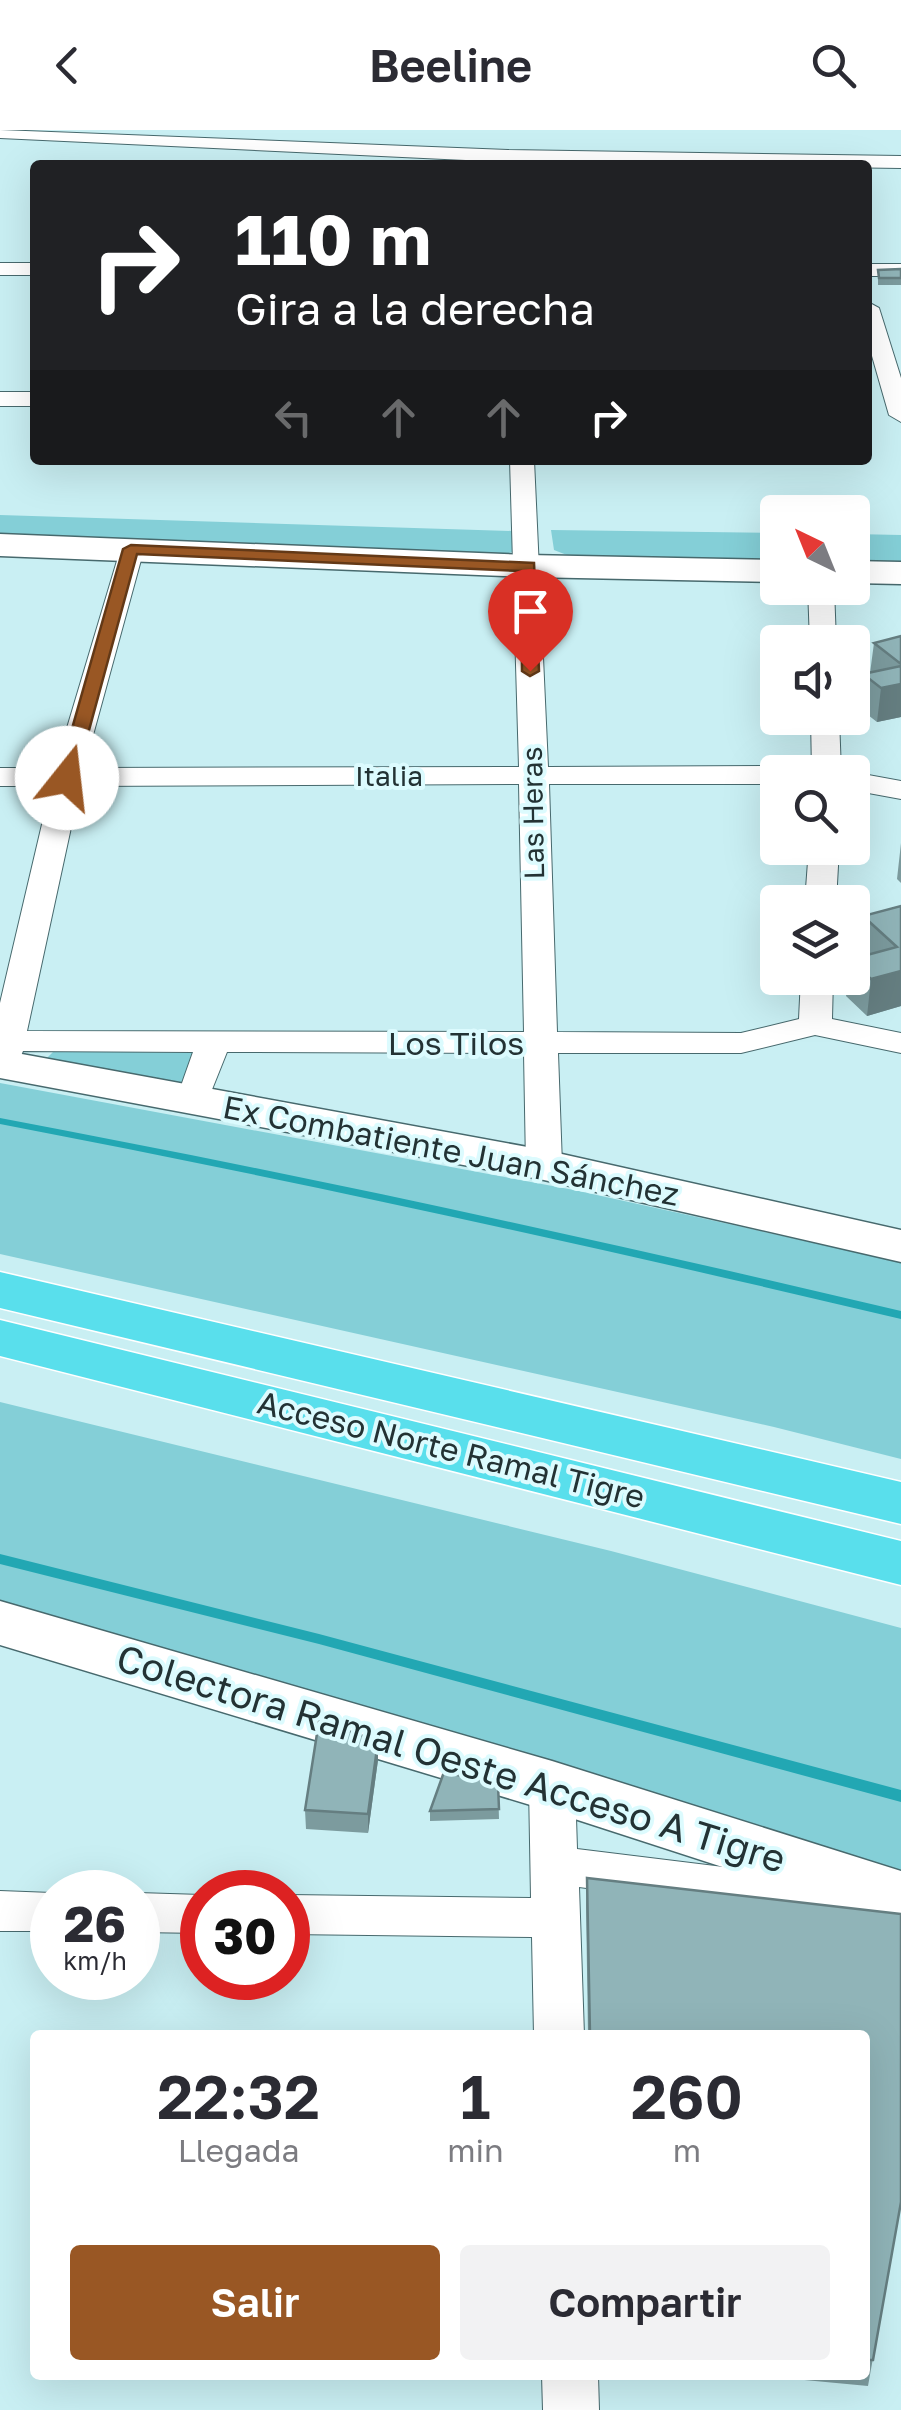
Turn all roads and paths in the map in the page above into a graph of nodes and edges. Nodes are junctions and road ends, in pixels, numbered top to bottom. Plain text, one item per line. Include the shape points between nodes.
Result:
1 (508, 130) edge
2 (0, 132) edge
3 (196, 136) edge
4 (820, 157) edge
5 (508, 160) edge
6 (869, 160) edge
7 (872, 160) edge
8 (901, 162) edge
9 (0, 269) edge
10 (30, 269) edge
11 (872, 270) edge
12 (901, 270) edge
13 (872, 321) edge
14 (0, 399) edge
15 (30, 399) edge
16 (872, 402) edge
17 (899, 406) edge
18 (522, 465) edge
19 (0, 545) edge
20 (131, 549) junction
21 (528, 566) junction
22 (760, 572) edge
23 (870, 572) edge
24 (901, 572) edge
25 (532, 775) junction
26 (760, 776) edge
27 (0, 777) edge
28 (67, 778) junction
29 (870, 784) edge
30 (901, 790) edge
31 (817, 995) edge
32 (815, 1025) junction
33 (213, 1042) junction
34 (901, 1043) edge
35 (540, 1044) junction
36 (3, 1057) edge
37 (193, 1100) junction
38 (544, 1165) junction
39 (901, 1246) edge
40 (0, 1290) edge
41 (0, 1338) edge
42 (901, 1503) edge
43 (901, 1563) edge
44 (0, 1623) edge
45 (552, 1786) junction
46 (553, 1865) junction
47 (901, 1898) edge
48 (901, 1910) edge
49 (0, 1912) edge
50 (30, 1912) edge
51 (310, 1915) edge
52 (556, 1918) junction
53 (559, 2030) edge
54 (570, 2380) edge
55 (571, 2410) edge

1 - 5 street
2 - 3 street
3 - 5 street
4 - 5 street
4 - 6 street
7 - 8 street
9 - 10 street
11 - 12 street
13 - 17 street
14 - 15 street
16 - 17 street
18 - 21 street, Las Heras
19 - 20 street
20 - 21 street
20 - 28 street
21 - 22 street
21 - 25 street, Las Heras
23 - 24 street
25 - 26 street, Italia
25 - 28 street, Italia
25 - 35 street, Las Heras
27 - 28 street, Italia
28 - 36 street
29 - 30 street
31 - 32 street
32 - 34 street, Los Tilos
32 - 35 street, Los Tilos via 741,1043
33 - 35 street, Los Tilos
33 - 36 street, Los Tilos
33 - 37 street
35 - 38 street, Las Heras
36 - 37 street, Ex Combatiente Juan Sánchez
37 - 38 street, Ex Combatiente Juan Sánchez
38 - 39 street, Ex Combatiente Juan Sánchez
40 - 42 highway, Acceso Norte Ramal Tigre
41 - 43 highway, Acceso Norte Ramal Tigre
44 - 45 street, Colectora Ramal Oeste Acceso A Tigre
45 - 46 street
45 - 47 street, Colectora Ramal Oeste Acceso A Tigre
46 - 48 street
46 - 52 street
49 - 50 street
51 - 52 street
52 - 53 street
54 - 55 street

